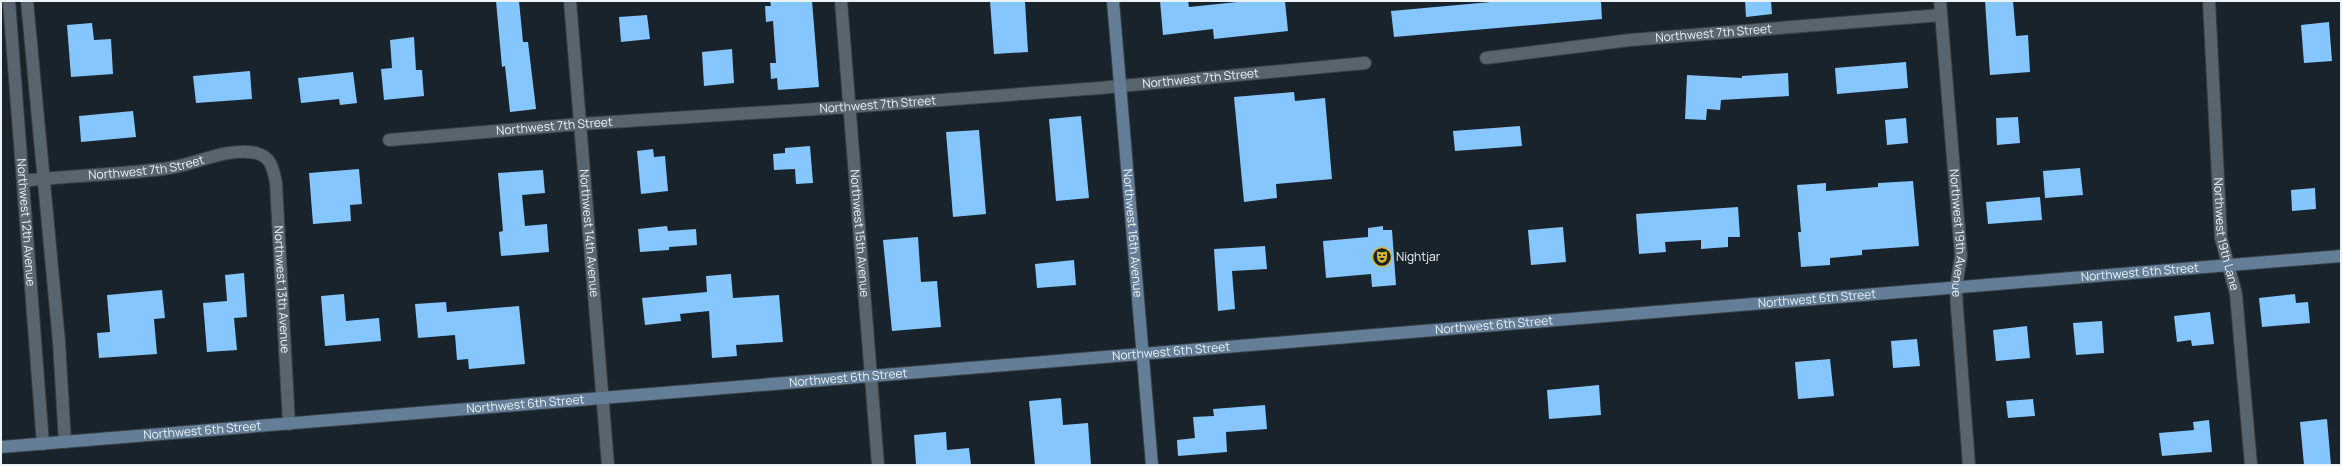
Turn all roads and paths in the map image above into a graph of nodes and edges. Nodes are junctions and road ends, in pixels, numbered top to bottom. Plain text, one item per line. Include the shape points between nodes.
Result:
1 (9, 1) edge
2 (27, 1) edge
3 (570, 1) edge
4 (841, 1) edge
5 (1113, 1) edge
6 (1940, 1) edge
7 (2209, 1) edge
8 (1941, 15) junction
9 (1486, 58) dead end
10 (1365, 63) dead end
11 (1121, 86) junction
12 (848, 107) junction
13 (580, 124) junction
14 (389, 140) dead end
15 (267, 157) joint
16 (44, 178) junction
17 (23, 181) junction
18 (2341, 256) edge
19 (2229, 265) junction
20 (1956, 287) junction
21 (1142, 354) junction
22 (871, 376) junction
23 (603, 398) junction
24 (289, 424) junction
25 (65, 442) junction
26 (43, 444) junction
27 (1, 447) edge
28 (608, 465) edge
29 (878, 465) edge
30 (1152, 465) edge
31 (1969, 465) edge
32 (2251, 465) edge

1 - 17 street, Northwest 12th Avenue
2 - 16 street, Northwest 12th Avenue
3 - 13 street, Northwest 14th Avenue
4 - 12 street, Northwest 15th Avenue
5 - 11 main road, Northwest 16th Avenue
6 - 8 street, Northwest 19th Avenue
7 - 19 street, Northwest 19th Lane via 2221,238
8 - 9 street, Northwest 7th Street via 1630,40
8 - 20 street, Northwest 19th Avenue via 1961,256
10 - 11 street, Northwest 7th Street
11 - 12 street, Northwest 7th Street
11 - 21 main road, Northwest 16th Avenue
12 - 13 street, Northwest 7th Street
12 - 22 street, Northwest 15th Avenue
13 - 14 street, Northwest 7th Street
13 - 23 street, Northwest 14th Avenue
15 - 16 street, Northwest 7th Street via 256,153 230,153 169,168
15 - 24 street, Northwest 13th Avenue via 273,166 276,183
16 - 17 street, Northwest 7th Street
16 - 25 street, Northwest 12th Avenue
17 - 26 street, Northwest 12th Avenue
18 - 19 main road, Northwest 6th Street
19 - 20 main road, Northwest 6th Street
19 - 32 street, Northwest 19th Lane via 2236,294
20 - 21 main road, Northwest 6th Street
20 - 31 street, Northwest 19th Avenue
21 - 22 main road, Northwest 6th Street
21 - 30 main road, Northwest 16th Avenue
22 - 23 main road, Northwest 6th Street
22 - 29 street, Northwest 15th Avenue
23 - 24 main road, Northwest 6th Street
23 - 28 street, Northwest 14th Avenue
24 - 25 main road, Northwest 6th Street
25 - 26 main road, Northwest 6th Street
26 - 27 main road, Northwest 6th Street

